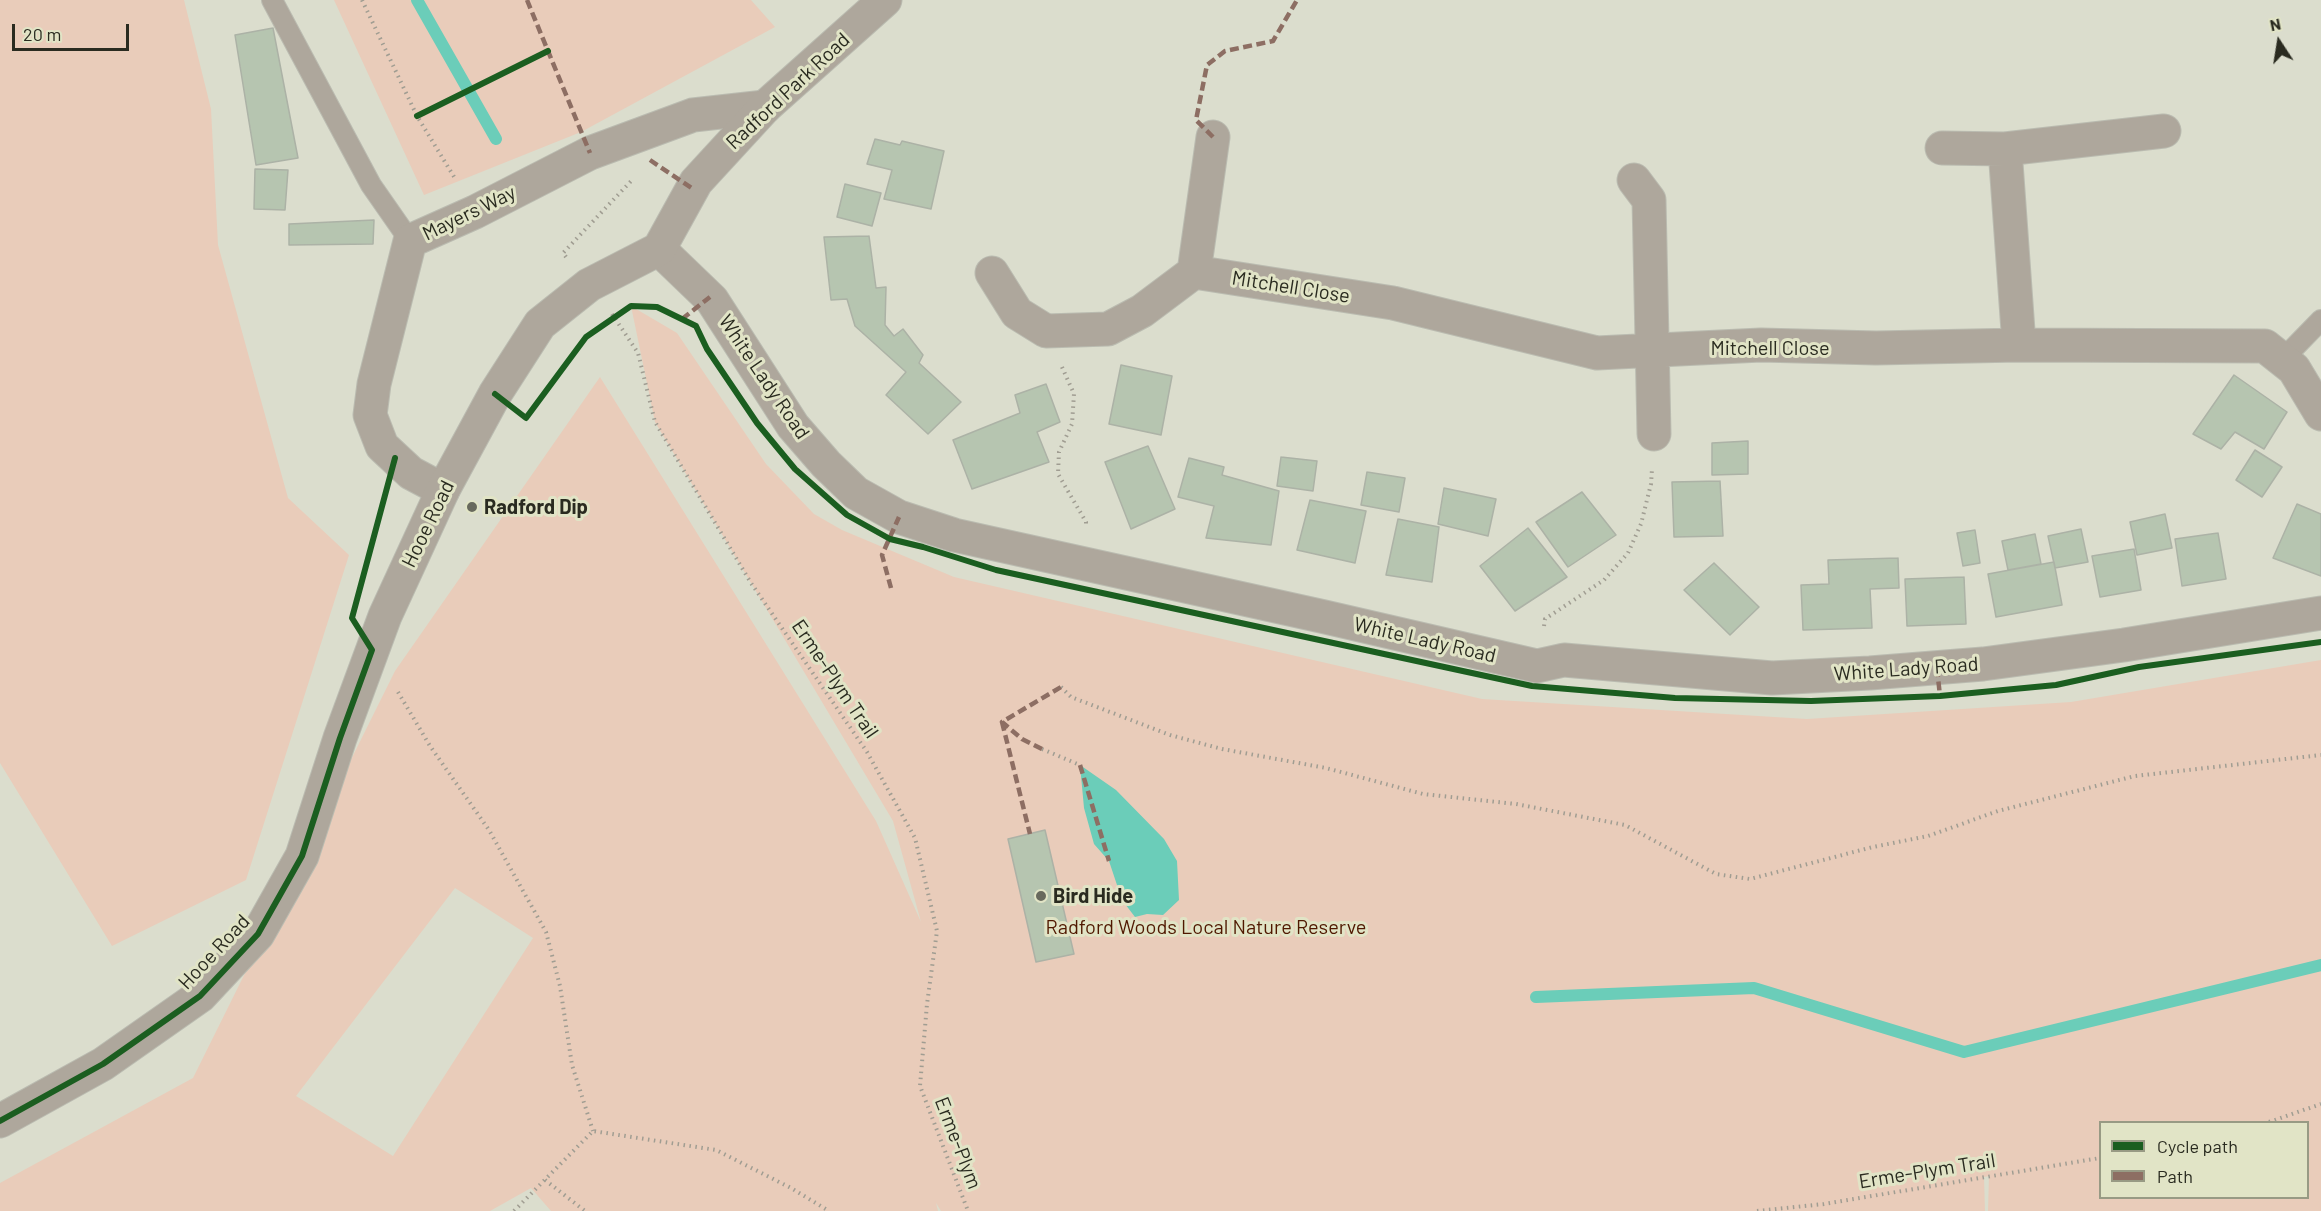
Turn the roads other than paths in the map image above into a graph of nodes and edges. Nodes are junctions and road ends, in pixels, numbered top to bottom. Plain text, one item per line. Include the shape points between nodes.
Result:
1 (272, 0) edge
2 (885, 0) edge
3 (765, 107) junction
4 (2164, 131) dead end
5 (1213, 137) dead end
6 (1942, 148) dead end
7 (2005, 149) junction
8 (1634, 180) dead end
9 (410, 242) junction
10 (659, 249) junction
11 (1194, 272) junction
12 (992, 273) dead end
13 (2321, 320) edge
14 (2019, 345) junction
15 (1653, 351) junction
16 (2282, 360) junction
17 (2321, 414) edge
18 (1654, 434) road end
19 (443, 490) junction
20 (2321, 613) edge
21 (0, 1121) edge

1 - 9 lane via 371,185
2 - 3 street, Radford Park Road
3 - 9 street, Mayers Way via 693,115 590,153
3 - 10 street, Radford Park Road via 696,182
4 - 7 street
5 - 11 street
6 - 7 street
7 - 14 street
8 - 15 street via 1649,200
9 - 19 street, Mayers Way via 374,384 370,415 382,446 411,473
10 - 19 street, Hooe Road via 589,285 540,324 495,394
10 - 20 street, White Lady Road via 710,297 793,426 826,464 856,493 899,517 954,535 1537,666 1564,660 1772,678 1881,672 1983,664
11 - 12 street via 1142,311 1108,329 1074,331 1046,331 1017,313
11 - 15 street, Mitchell Close via 1394,303 1598,352
13 - 16 lane
14 - 15 street, Mitchell Close via 1761,345
14 - 16 street, Mitchell Close via 2265,346
15 - 18 street
16 - 17 street, Mitchell Close via 2294,369
19 - 21 street, Hooe Road via 385,616 302,856 258,934 200,996 103,1064

